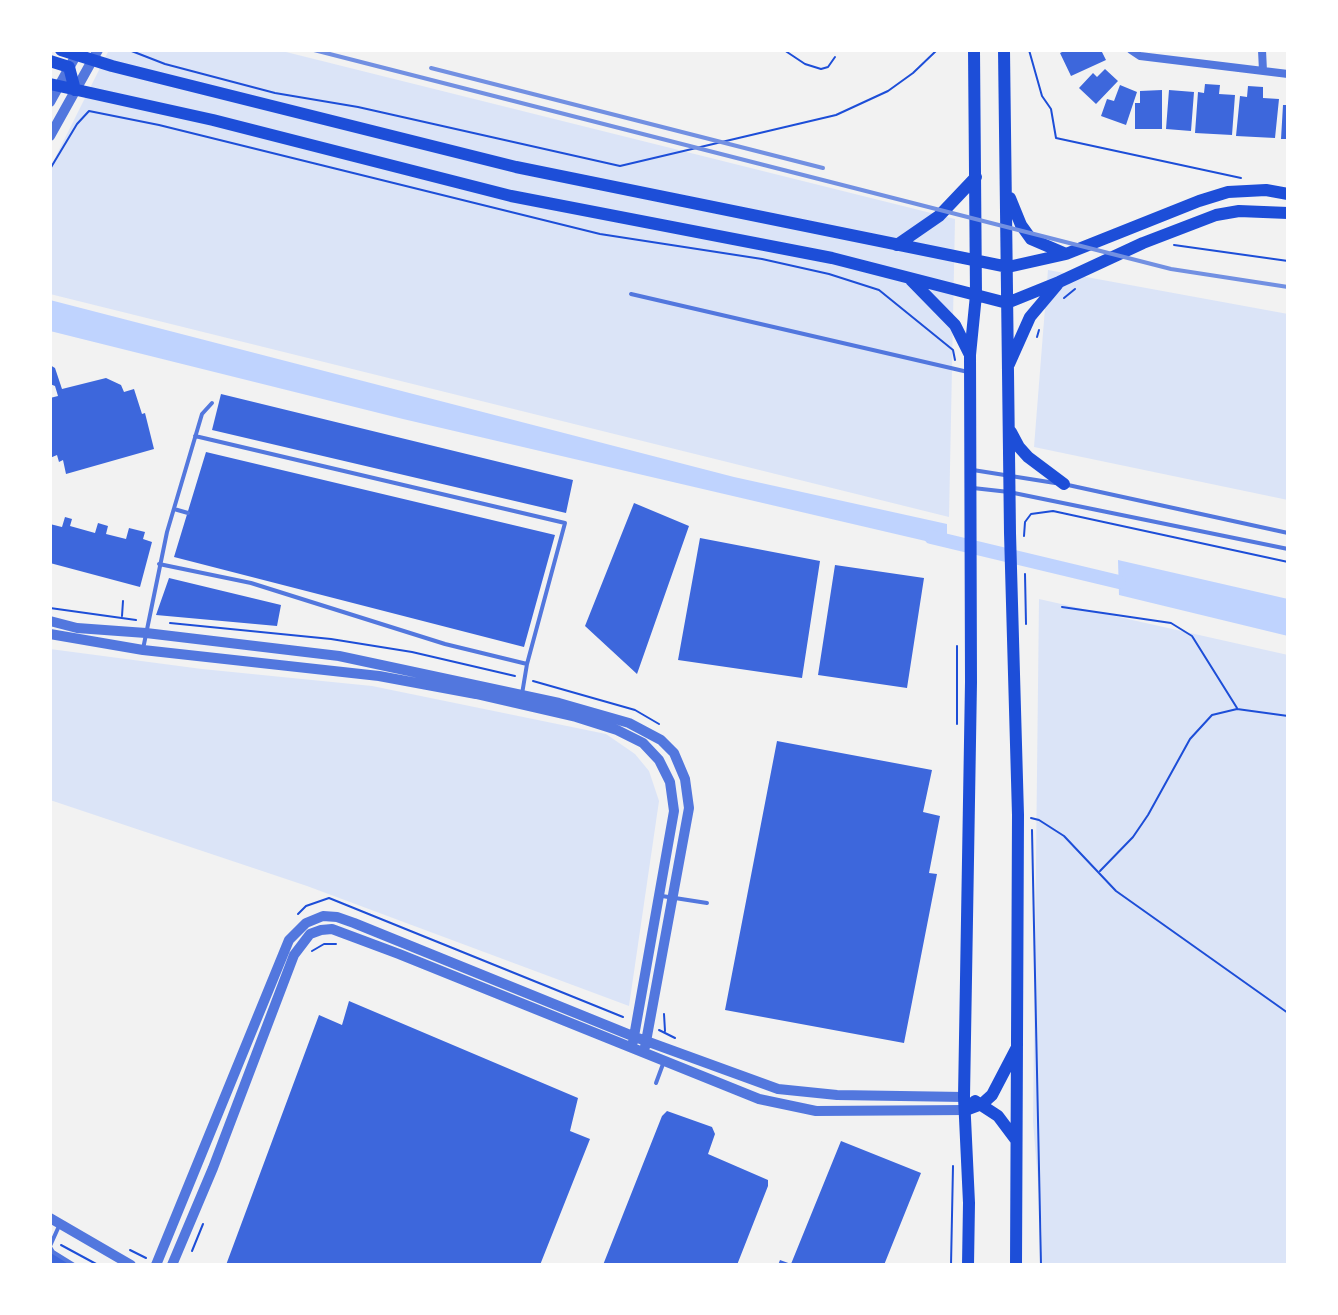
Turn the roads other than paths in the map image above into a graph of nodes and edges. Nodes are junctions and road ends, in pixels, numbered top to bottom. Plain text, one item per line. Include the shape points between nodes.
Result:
1 (61, 50) edge
2 (974, 50) edge
3 (1004, 50) edge
4 (1131, 50) edge
5 (1262, 50) edge
6 (95, 55) edge
7 (75, 57) edge
8 (50, 61) edge
9 (1263, 71) junction
10 (1288, 74) edge
11 (53, 83) edge
12 (75, 90) junction
13 (50, 102) edge
14 (50, 136) edge
15 (976, 177) junction
16 (1006, 191) junction
17 (1288, 194) edge
18 (1288, 213) edge
19 (897, 245) junction
20 (1066, 254) junction
21 (975, 261) junction
22 (1008, 267) junction
23 (909, 278) junction
24 (1059, 282) junction
25 (631, 294) dead end
26 (976, 295) junction
27 (1007, 303) junction
28 (970, 355) junction
29 (1007, 370) junction
30 (964, 372) junction
31 (212, 403) dead end
32 (1009, 429) junction
33 (195, 436) junction
34 (971, 469) junction
35 (1009, 475) junction
36 (1064, 484) junction
37 (971, 488) junction
38 (1009, 492) junction
39 (174, 509) junction
40 (188, 513) dead end
41 (1288, 533) edge
42 (1288, 549) edge
43 (159, 564) junction
44 (534, 610) dead end
45 (541, 612) junction
46 (50, 621) edge
47 (147, 627) junction
48 (50, 634) edge
49 (143, 650) junction
50 (527, 664) junction
51 (521, 699) junction
52 (627, 729) junction
53 (660, 896) junction
54 (672, 898) junction
55 (707, 903) dead end
56 (633, 1042) junction
57 (1019, 1042) junction
58 (645, 1047) junction
59 (664, 1062) junction
60 (656, 1083) dead end
61 (778, 1089) junction
62 (774, 1103) junction
63 (965, 1104) junction
64 (982, 1104) junction
65 (1016, 1140) junction
66 (55, 1221) edge
67 (52, 1240) edge
68 (50, 1247) edge
69 (152, 1262) edge
70 (74, 1265) edge
71 (131, 1265) edge
72 (172, 1265) edge
73 (968, 1265) edge
74 (1016, 1265) edge

1 - 7 main road
2 - 15 main road
3 - 16 main road
4 - 9 street via 1140,56
5 - 9 street
6 - 7 main road
6 - 12 street
6 - 19 main road via 516,167
7 - 8 main road
7 - 11 street
7 - 12 main road
9 - 10 street
11 - 12 main road
11 - 13 street
12 - 14 street
12 - 23 main road via 511,196 832,258
15 - 19 main road via 939,216
15 - 21 main road
16 - 20 main road via 1031,239
16 - 22 main road
17 - 20 main road via 1228,192
18 - 24 main road via 1216,215
19 - 21 main road
20 - 22 main road
21 - 22 main road
21 - 26 main road
22 - 27 main road
23 - 26 main road
23 - 28 main road via 955,325
24 - 27 main road
24 - 29 main road via 1030,317
25 - 30 lane
26 - 27 main road
26 - 28 main road
27 - 29 main road
28 - 30 main road
29 - 32 main road
30 - 34 main road
31 - 33 lane
32 - 35 main road
32 - 36 main road via 1028,457
33 - 39 lane
33 - 45 lane via 565,523
34 - 35 lane
34 - 37 main road
35 - 36 lane
35 - 38 main road
36 - 41 lane
37 - 38 lane
37 - 63 main road
38 - 42 lane
38 - 57 main road
39 - 40 lane
39 - 43 lane
43 - 47 lane
43 - 50 lane via 251,583
44 - 45 lane
45 - 50 lane
46 - 47 street via 77,628
47 - 49 lane
47 - 51 street via 339,656
48 - 49 street
49 - 51 street via 379,676
50 - 51 lane
51 - 52 street
52 - 53 street via 659,760 670,782 674,811
52 - 54 street via 661,740 674,753 685,779 689,808
53 - 54 lane
53 - 56 street
54 - 55 lane
54 - 58 street
56 - 58 street
56 - 69 street via 337,917 306,923 289,940
56 - 72 street via 344,933 332,929 310,934 294,955
57 - 64 main road via 997,1088
57 - 65 main road
58 - 59 street
58 - 61 street
59 - 60 lane
59 - 62 street
61 - 62 lane
61 - 63 street
62 - 63 street via 816,1111
63 - 64 main road
63 - 73 main road
64 - 65 main road
65 - 74 main road
66 - 67 lane
66 - 71 street
67 - 68 lane
68 - 70 lane

